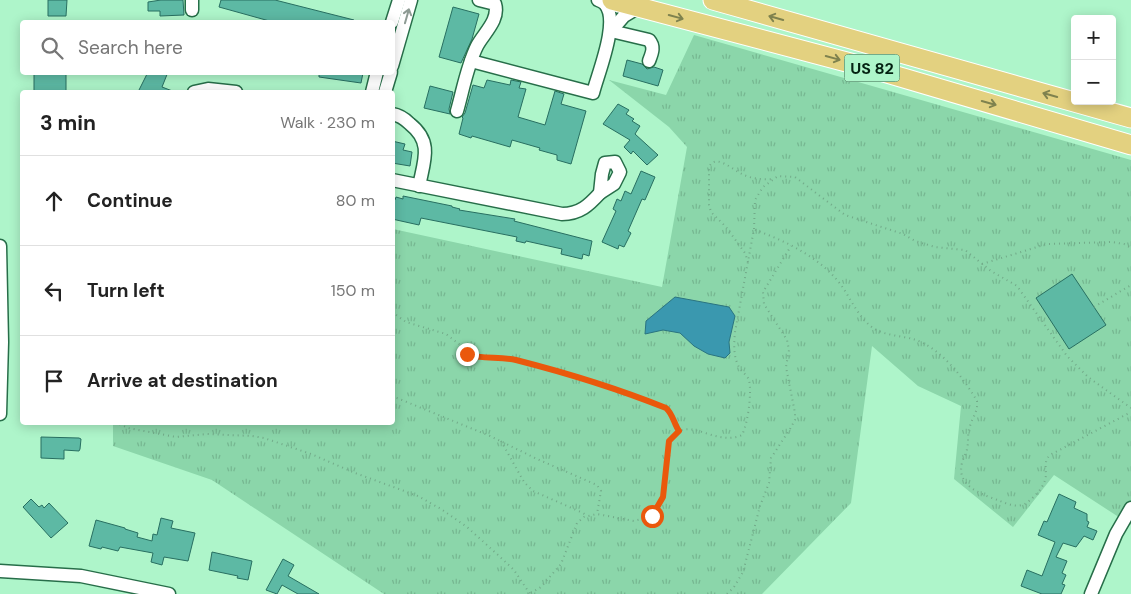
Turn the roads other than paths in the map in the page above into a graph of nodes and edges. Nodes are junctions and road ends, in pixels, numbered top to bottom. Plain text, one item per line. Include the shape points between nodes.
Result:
1 (398, 0) edge
2 (411, 0) edge
3 (479, 0) edge
4 (598, 0) edge
5 (612, 0) edge
6 (713, 0) edge
7 (639, 7) junction
8 (393, 20) edge
9 (610, 31) junction
10 (395, 56) edge
11 (471, 61) junction
12 (650, 61) dead end
13 (375, 75) edge
14 (390, 75) edge
15 (203, 90) edge
16 (217, 90) edge
17 (372, 90) edge
18 (386, 90) edge
19 (457, 111) dead end
20 (395, 115) edge
21 (1131, 118) edge
22 (1131, 145) edge
23 (395, 181) edge
24 (419, 186) junction
25 (600, 193) dead end
26 (0, 246) edge
27 (0, 414) edge
28 (1131, 508) edge
29 (0, 572) edge
30 (169, 594) edge
31 (1091, 594) edge

1 - 8 street
10 -> 2 street
3 - 11 street via 495,4 497,9
4 - 9 street via 606,5
5 - 7 highway, US 82
21 -> 6 highway, US 82
7 - 9 street via 624,16
7 -> 22 highway, US 82 via 873,69
9 - 11 street via 593,93
9 - 12 street via 649,40 653,45
11 - 19 street
13 - 17 street
14 - 18 street
15 - 16 street
20 - 24 street via 414,126 426,146
23 - 24 street
24 - 25 street via 562,214 582,210
26 - 27 street
28 - 31 street via 1116,534
29 - 30 street via 81,576

